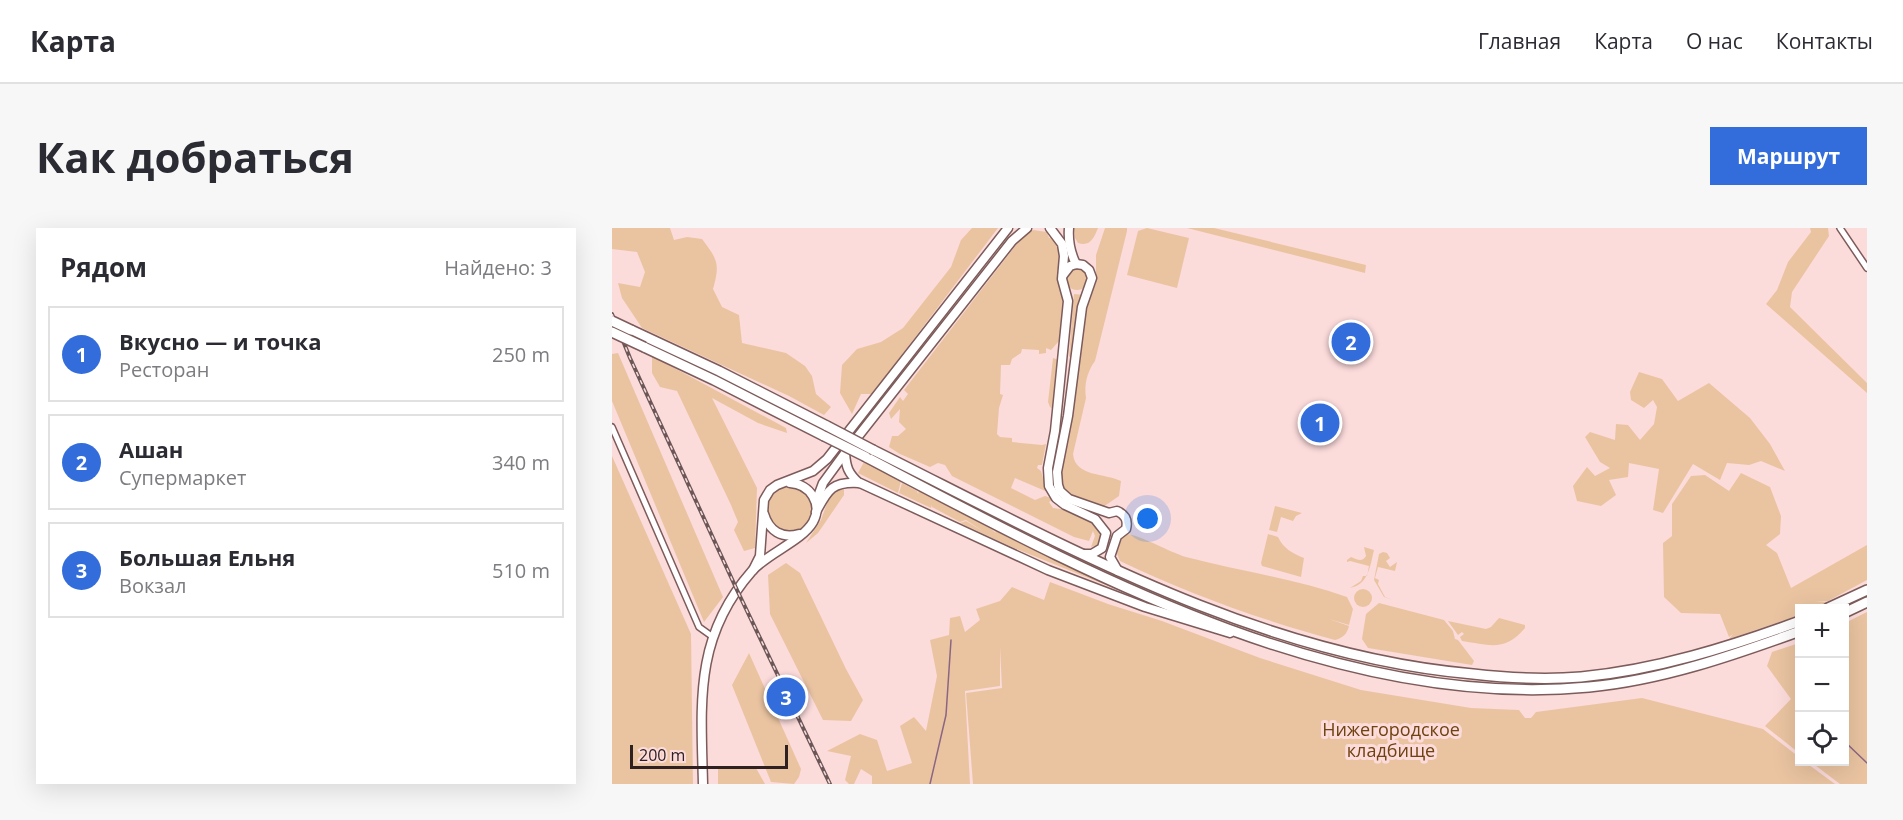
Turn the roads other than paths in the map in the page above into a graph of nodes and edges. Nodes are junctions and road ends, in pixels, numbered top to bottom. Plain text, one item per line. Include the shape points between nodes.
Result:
1 (1008, 228) edge
2 (1027, 228) edge
3 (1050, 228) edge
4 (1069, 228) edge
5 (1840, 228) edge
6 (1076, 264) junction
7 (1867, 268) edge
8 (1063, 275) junction
9 (1065, 287) junction
10 (1088, 290) junction
11 (612, 321) edge
12 (612, 332) edge
13 (612, 427) edge
14 (825, 431) junction
15 (844, 453) junction
16 (869, 454) junction
17 (787, 482) junction
18 (860, 483) junction
19 (816, 507) junction
20 (763, 511) junction
21 (1108, 513) junction
22 (1105, 530) junction
23 (802, 533) junction
24 (1117, 536) junction
25 (1081, 554) junction
26 (753, 570) junction
27 (1119, 572) junction
28 (1867, 590) edge
29 (1867, 603) edge
30 (1838, 604) edge
31 (1849, 611) edge
32 (1795, 623) edge
33 (1795, 633) edge
34 (712, 637) junction
35 (1262, 641) junction
36 (703, 784) edge

1 - 17 main road via 827,459 813,471
2 - 15 main road via 1012,241
3 - 8 main road via 1062,244
4 - 6 main road
5 - 7 street
6 - 8 main road
6 - 10 main road via 1089,270 1092,282
8 - 9 main road
9 - 10 main road via 1078,294
9 - 22 main road via 1068,301 1049,486 1056,498
10 - 21 main road via 1082,307 1058,485 1069,499
11 - 14 main road, bridge via 719,371
12 - 14 main road, bridge
13 - 34 street via 699,627
14 - 16 main road, bridge
15 - 18 main road via 846,467
15 - 19 main road via 824,483
16 - 25 main road
16 - 35 main road via 1114,582
17 - 19 main road via 808,489
17 - 20 main road via 770,490
18 - 19 main road via 846,482 830,489
18 - 35 main road via 1048,570 1145,607
19 - 23 main road via 814,521
20 - 23 main road via 771,529 793,536
20 - 26 main road via 762,546
21 - 22 main road via 1102,522
21 - 24 main road via 1122,513 1127,520 1126,529
22 - 24 main road
22 - 25 main road via 1102,548 1092,554
23 - 26 main road
24 - 27 main road via 1110,557
25 - 27 main road
26 - 34 main road via 722,612
27 - 32 main road via 1280,635 1407,666 1489,676 1579,677 1645,667 1707,652
28 - 30 main road
29 - 31 main road
33 - 35 main road via 1680,670 1618,683 1556,688 1442,683 1371,670
34 - 36 main road via 703,678

